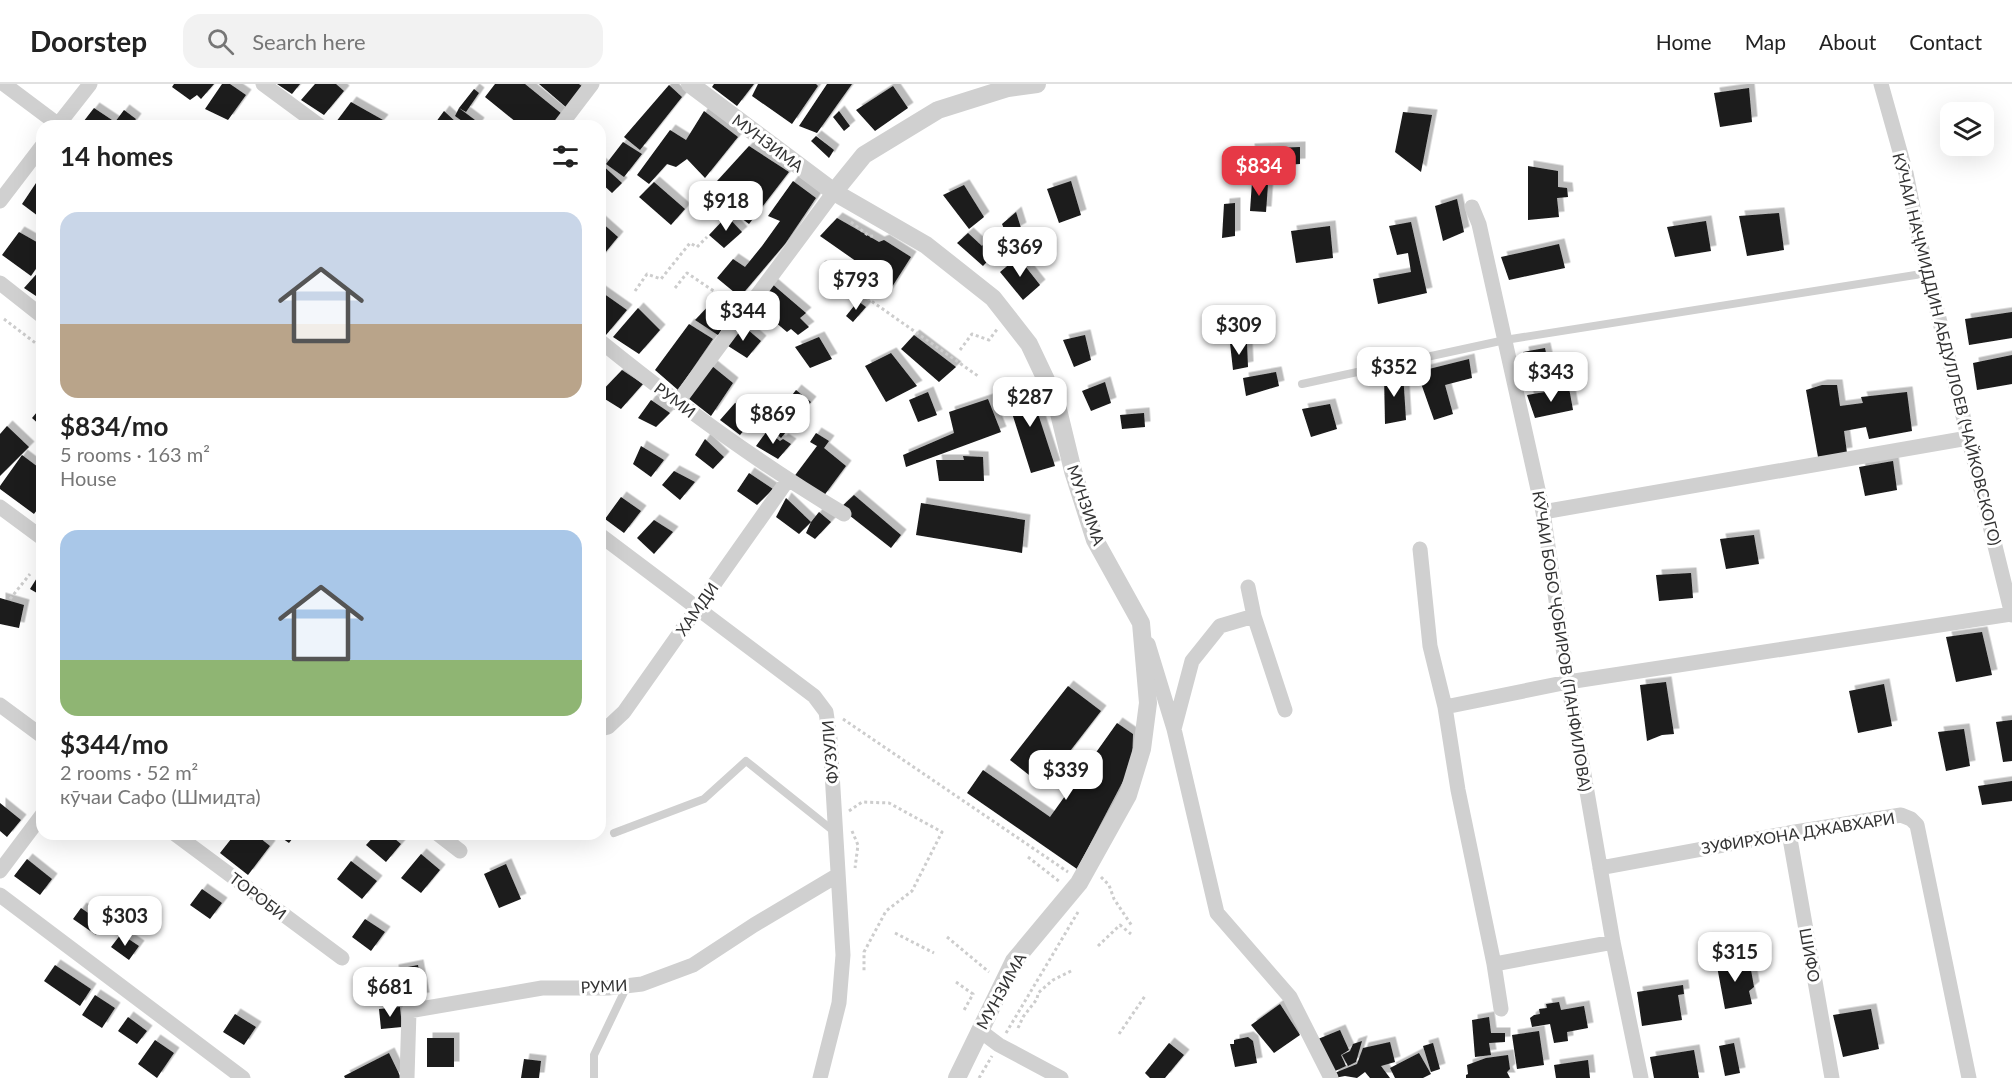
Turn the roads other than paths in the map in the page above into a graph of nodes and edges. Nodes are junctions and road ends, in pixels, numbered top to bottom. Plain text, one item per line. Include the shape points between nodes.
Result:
1 (4, 84) edge
2 (90, 84) edge
3 (263, 84) edge
4 (592, 84) edge
5 (690, 84) edge
6 (1037, 84) edge
7 (1881, 84) edge
8 (1005, 86) edge
9 (51, 120) edge
10 (63, 120) edge
11 (312, 120) edge
12 (565, 120) edge
13 (36, 154) edge
14 (834, 192) junction
15 (0, 201) edge
16 (1472, 207) dead end
17 (1928, 273) junction
18 (0, 284) edge
19 (36, 311) edge
20 (1506, 340) junction
21 (606, 346) edge
22 (1302, 384) dead end
23 (677, 403) junction
24 (1968, 438) junction
25 (787, 481) junction
26 (0, 507) edge
27 (1544, 512) junction
28 (844, 514) dead end
29 (36, 534) edge
30 (606, 540) edge
31 (1420, 549) dead end
32 (1248, 587) dead end
33 (697, 608) junction
34 (2012, 614) edge
35 (1254, 616) junction
36 (1141, 623) junction
37 (1568, 682) junction
38 (0, 705) edge
39 (1445, 707) junction
40 (1285, 710) dead end
41 (606, 728) edge
42 (1174, 729) junction
43 (36, 732) edge
44 (36, 823) edge
45 (842, 829) junction
46 (614, 833) dead end
47 (1789, 833) junction
48 (183, 840) edge
49 (446, 840) edge
50 (460, 851) dead end
51 (1600, 868) junction
52 (0, 871) edge
53 (838, 875) junction
54 (0, 896) edge
55 (1613, 942) junction
56 (342, 958) dead end
57 (1494, 964) junction
58 (627, 986) junction
59 (1501, 1009) dead end
60 (979, 1030) junction
61 (243, 1078) edge
62 (407, 1078) edge
63 (594, 1078) edge
64 (820, 1078) edge
65 (957, 1078) edge
66 (1061, 1078) edge
67 (1331, 1078) edge
68 (1641, 1078) edge
69 (1832, 1078) edge
70 (1970, 1078) edge

1 - 9 street
2 - 10 street
3 - 11 street
4 - 12 street
5 - 14 street, МУНЗИМА
6 - 8 street
7 - 17 street, КӮЧАИ НАҶМИДДИН АБДУЛЛОЕВ (ЧАЙКОВСКОГО)
8 - 14 street via 938,110 864,155
13 - 15 street
14 - 23 street
14 - 36 street, МУНЗИМА via 926,245 993,298 1029,344 1056,401 1095,540
16 - 20 street, КӮЧАИ БОБО ҶОБИРОВ (ПАНФИЛОВА)
17 - 20 lane
17 - 24 street, КӮЧАИ НАҶМИДДИН АБДУЛЛОЕВ (ЧАЙКОВСКОГО)
18 - 19 street
20 - 22 lane
20 - 27 street, КӮЧАИ БОБО ҶОБИРОВ (ПАНФИЛОВА)
21 - 23 street, РУМИ
23 - 25 street, РУМИ
24 - 27 street
24 - 34 street, КӮЧАИ НАҶМИДДИН АБДУЛЛОЕВ (ЧАЙКОВСКОГО)
25 - 28 street, РУМИ
25 - 33 street, ХАМДИ
26 - 29 street
27 - 37 street, КӮЧАИ БОБО ҶОБИРОВ (ПАНФИЛОВА)
30 - 33 street, ФУЗУЛИ
31 - 39 street via 1430,646
32 - 35 street
33 - 41 street, ХАМДИ via 624,712
33 - 45 street, ФУЗУЛИ via 814,696 826,712
34 - 37 street
35 - 40 street
35 - 42 street via 1220,626 1192,661
36 - 42 street
36 - 60 street, МУНЗИМА via 1148,703 1142,749 1128,795 1078,883 1014,961
37 - 39 street
37 - 51 street, КӮЧАИ БОБО ҶОБИРОВ (ПАНФИЛОВА)
38 - 43 street
39 - 57 street
42 - 67 street via 1217,914 1290,997
44 - 52 street
45 - 46 lane via 746,761 704,799
45 - 53 street, ФУЗУЛИ
47 - 51 street, ЗУФИРХОНА ДЖАВХАРИ
47 - 69 street, ШИФО
47 - 70 street, ЗУФИРХОНА ДЖАВХАРИ via 1902,816 1917,825
48 - 56 street, ТОРОБИ
49 - 50 street
51 - 55 street, КӮЧАИ БОБО ҶОБИРОВ (ПАНФИЛОВА)
53 - 58 street, РУМИ via 693,965
53 - 64 street, ФУЗУЛИ via 843,956 839,1003
54 - 61 street
55 - 57 street
55 - 68 street, КӮЧАИ БОБО ҶОБИРОВ (ПАНФИЛОВА)
57 - 59 street
58 - 62 street, РУМИ via 542,988 409,1011
58 - 63 lane via 594,1055
60 - 65 street, МУНЗИМА
60 - 66 street

